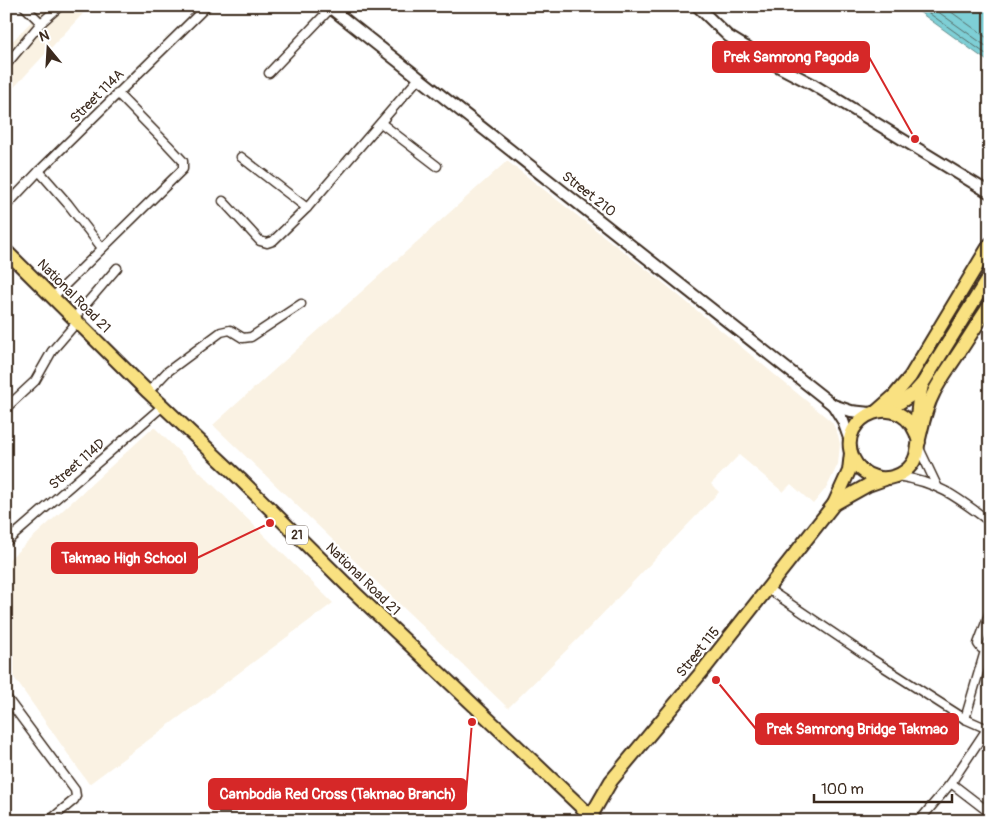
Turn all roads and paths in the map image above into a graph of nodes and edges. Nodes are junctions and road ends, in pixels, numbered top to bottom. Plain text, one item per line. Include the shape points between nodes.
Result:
1 (24, 6) edge
2 (60, 6) edge
3 (207, 6) edge
4 (697, 6) edge
5 (330, 7) edge
6 (41, 23) junction
7 (6, 65) edge
8 (269, 73) dead end
9 (419, 78) junction
10 (117, 93) junction
11 (381, 123) junction
12 (242, 157) dead end
13 (437, 166) dead end
14 (38, 171) junction
15 (990, 193) edge
16 (223, 200) dead end
17 (6, 206) edge
18 (307, 208) junction
19 (990, 244) edge
20 (102, 248) junction
21 (6, 251) edge
22 (118, 268) dead end
23 (990, 275) edge
24 (54, 296) junction
25 (301, 304) dead end
26 (990, 305) edge
27 (76, 320) junction
28 (923, 383) junction
29 (148, 392) junction
30 (164, 405) junction
31 (833, 405) junction
32 (6, 408) edge
33 (879, 412) junction
34 (918, 440) junction
35 (850, 447) junction
36 (891, 477) junction
37 (937, 486) junction
38 (834, 504) junction
39 (990, 522) edge
40 (6, 542) edge
41 (768, 588) junction
42 (990, 612) edge
43 (988, 652) edge
44 (6, 697) edge
45 (965, 720) junction
46 (988, 730) edge
47 (951, 783) junction
48 (990, 814) edge
49 (592, 819) edge
50 (49, 821) edge
51 (919, 821) edge

1 - 6 street
2 - 6 street
3 - 10 street, Street 114A
4 - 15 street via 728,36
5 - 8 street
5 - 9 street, Street 210
6 - 7 street
9 - 11 street
9 - 31 street, Street 210
10 - 14 street, Street 114A
10 - 20 street via 184,165
11 - 13 street
11 - 18 street
12 - 18 street
14 - 17 street, Street 114A
14 - 20 street
16 - 18 street via 260,241 267,243
19 - 33 main road via 910,377
20 - 24 street
21 - 24 main road, National Road 21 / 21
22 - 27 street
23 - 28 main road
24 - 27 main road, National Road 21 / 21
25 - 29 street via 251,337 243,338 230,330 221,332 167,372
26 - 34 main road via 934,391
27 - 29 main road, National Road 21 / 21
27 - 32 street via 52,351 35,381
28 - 33 main road via 913,394
28 - 34 main road via 919,399
29 - 30 main road, National Road 21 / 21
30 - 40 street, Street 114D
30 - 49 main road, National Road 21 / 21
31 - 33 street, Street 210
31 - 35 street, Street 210 via 843,421
33 - 34 main road via 905,417
33 - 35 main road via 860,420
34 - 36 main road via 912,465
34 - 37 street
35 - 36 main road via 856,463 864,472 874,477
35 - 38 main road, Street 115 via 849,471
36 - 37 street
36 - 38 main road, Street 115 via 868,485
37 - 39 street
38 - 41 main road, Street 115
41 - 45 street
41 - 49 main road, Street 115 via 611,781
42 - 43 street via 978,644
43 - 45 street
44 - 50 street via 75,790 74,800
45 - 46 street
46 - 47 street
47 - 48 street
47 - 51 street

